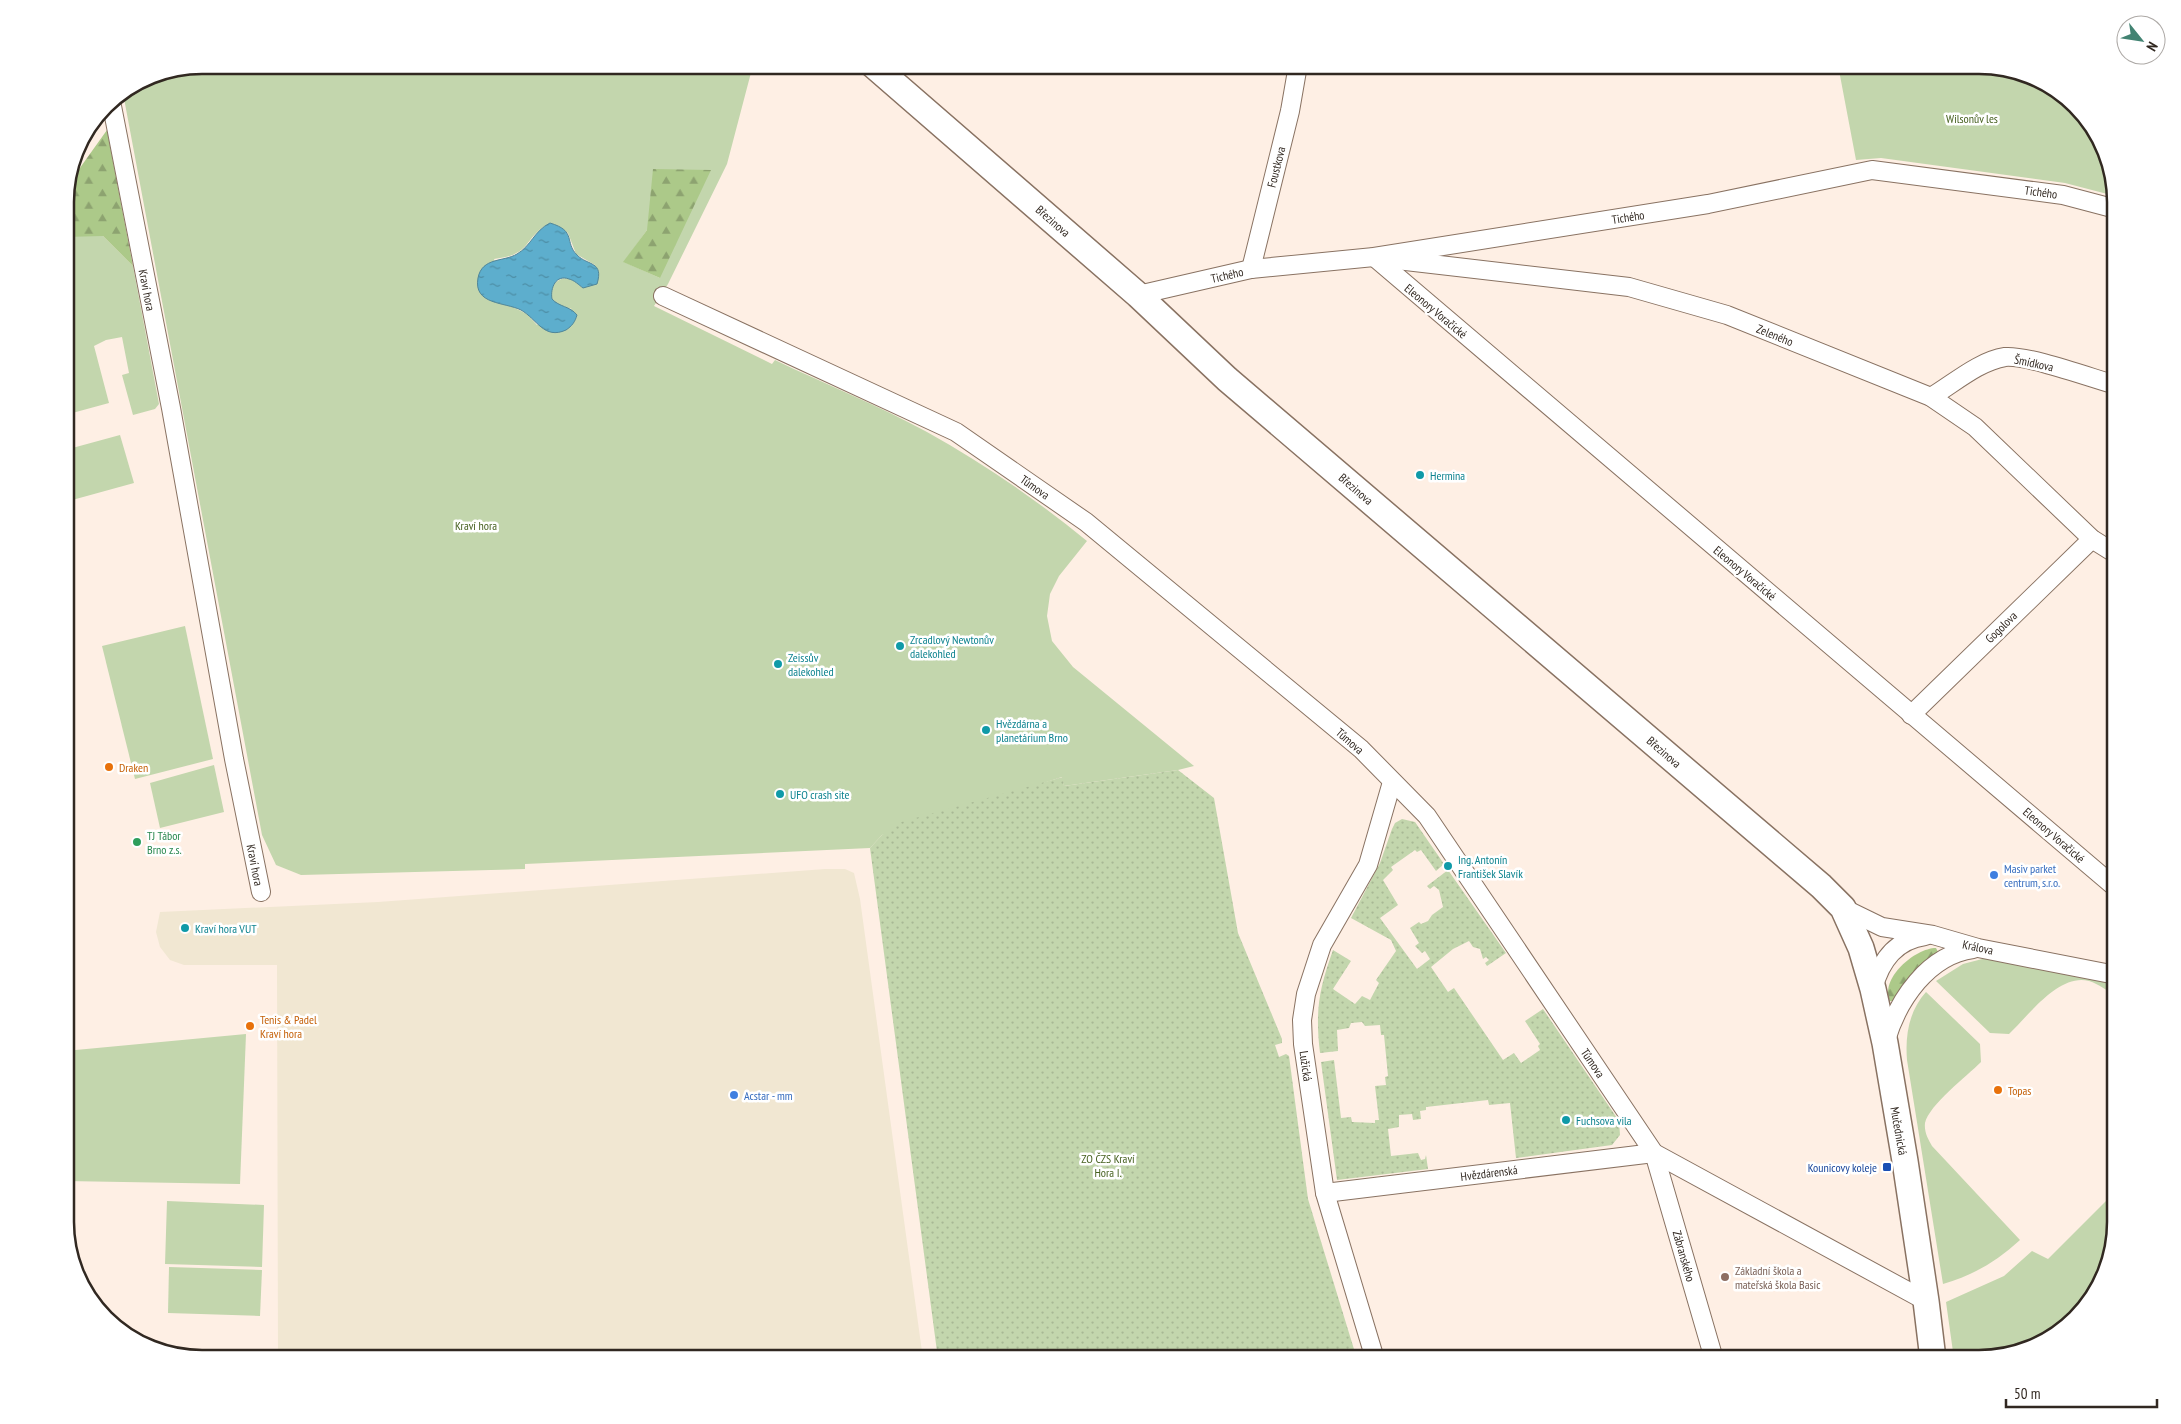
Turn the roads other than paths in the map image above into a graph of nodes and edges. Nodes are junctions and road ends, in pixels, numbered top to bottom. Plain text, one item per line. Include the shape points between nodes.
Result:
1 (883, 74) edge
2 (1296, 74) edge
3 (113, 109) edge
4 (2107, 207) edge
5 (1374, 257) junction
6 (1251, 270) junction
7 (1138, 295) junction
8 (663, 296) dead end
9 (2107, 382) edge
10 (1931, 397) junction
11 (2092, 540) junction
12 (2107, 549) edge
13 (1911, 714) junction
14 (1392, 782) junction
15 (2107, 880) edge
16 (261, 892) dead end
17 (1843, 908) junction
18 (1933, 935) junction
19 (1978, 948) junction
20 (2107, 973) edge
21 (1873, 989) junction
22 (1885, 1043) junction
23 (1654, 1154) junction
24 (1325, 1194) junction
25 (1926, 1301) junction
26 (1372, 1350) edge
27 (1711, 1350) edge
28 (1932, 1350) edge

1 - 7 street, Březinova
2 - 6 street, Foustkova
3 - 16 street, Kraví hora
4 - 5 street, Tichého via 2063,195 1872,170 1708,204
5 - 6 street, Tichého
5 - 10 street, Zeleného via 1629,287 1727,315
5 - 13 street, Eleonory Voračické
6 - 7 street, Tichého
7 - 17 street, Březinova via 1227,379
8 - 14 street, Tůmova via 956,432 1086,522 1361,749
9 - 10 street, Šmídkova via 2004,357 1989,362
10 - 11 street, Zeleného via 1975,427
11 - 12 street, Zeleného
11 - 13 street, Gogolova
13 - 15 street, Eleonory Voračické
14 - 23 street, Tůmova via 1427,816
14 - 24 street, Lužická via 1368,865 1322,945 1306,994 1302,1020
17 - 18 street, Králova via 1882,927
17 - 21 street, Mučednická via 1861,948
18 - 19 street, Králova
18 - 21 street via 1916,937 1893,950 1882,964
19 - 20 street, Králova
19 - 22 street via 1957,951 1942,960 1912,988 1892,1020
21 - 22 street, Mučednická
22 - 25 street, Mučednická
23 - 24 street, Hvězdárenská
23 - 25 street, Tůmova
23 - 27 street, Zábranského
24 - 26 street, Lužická
25 - 28 street, Mučednická

